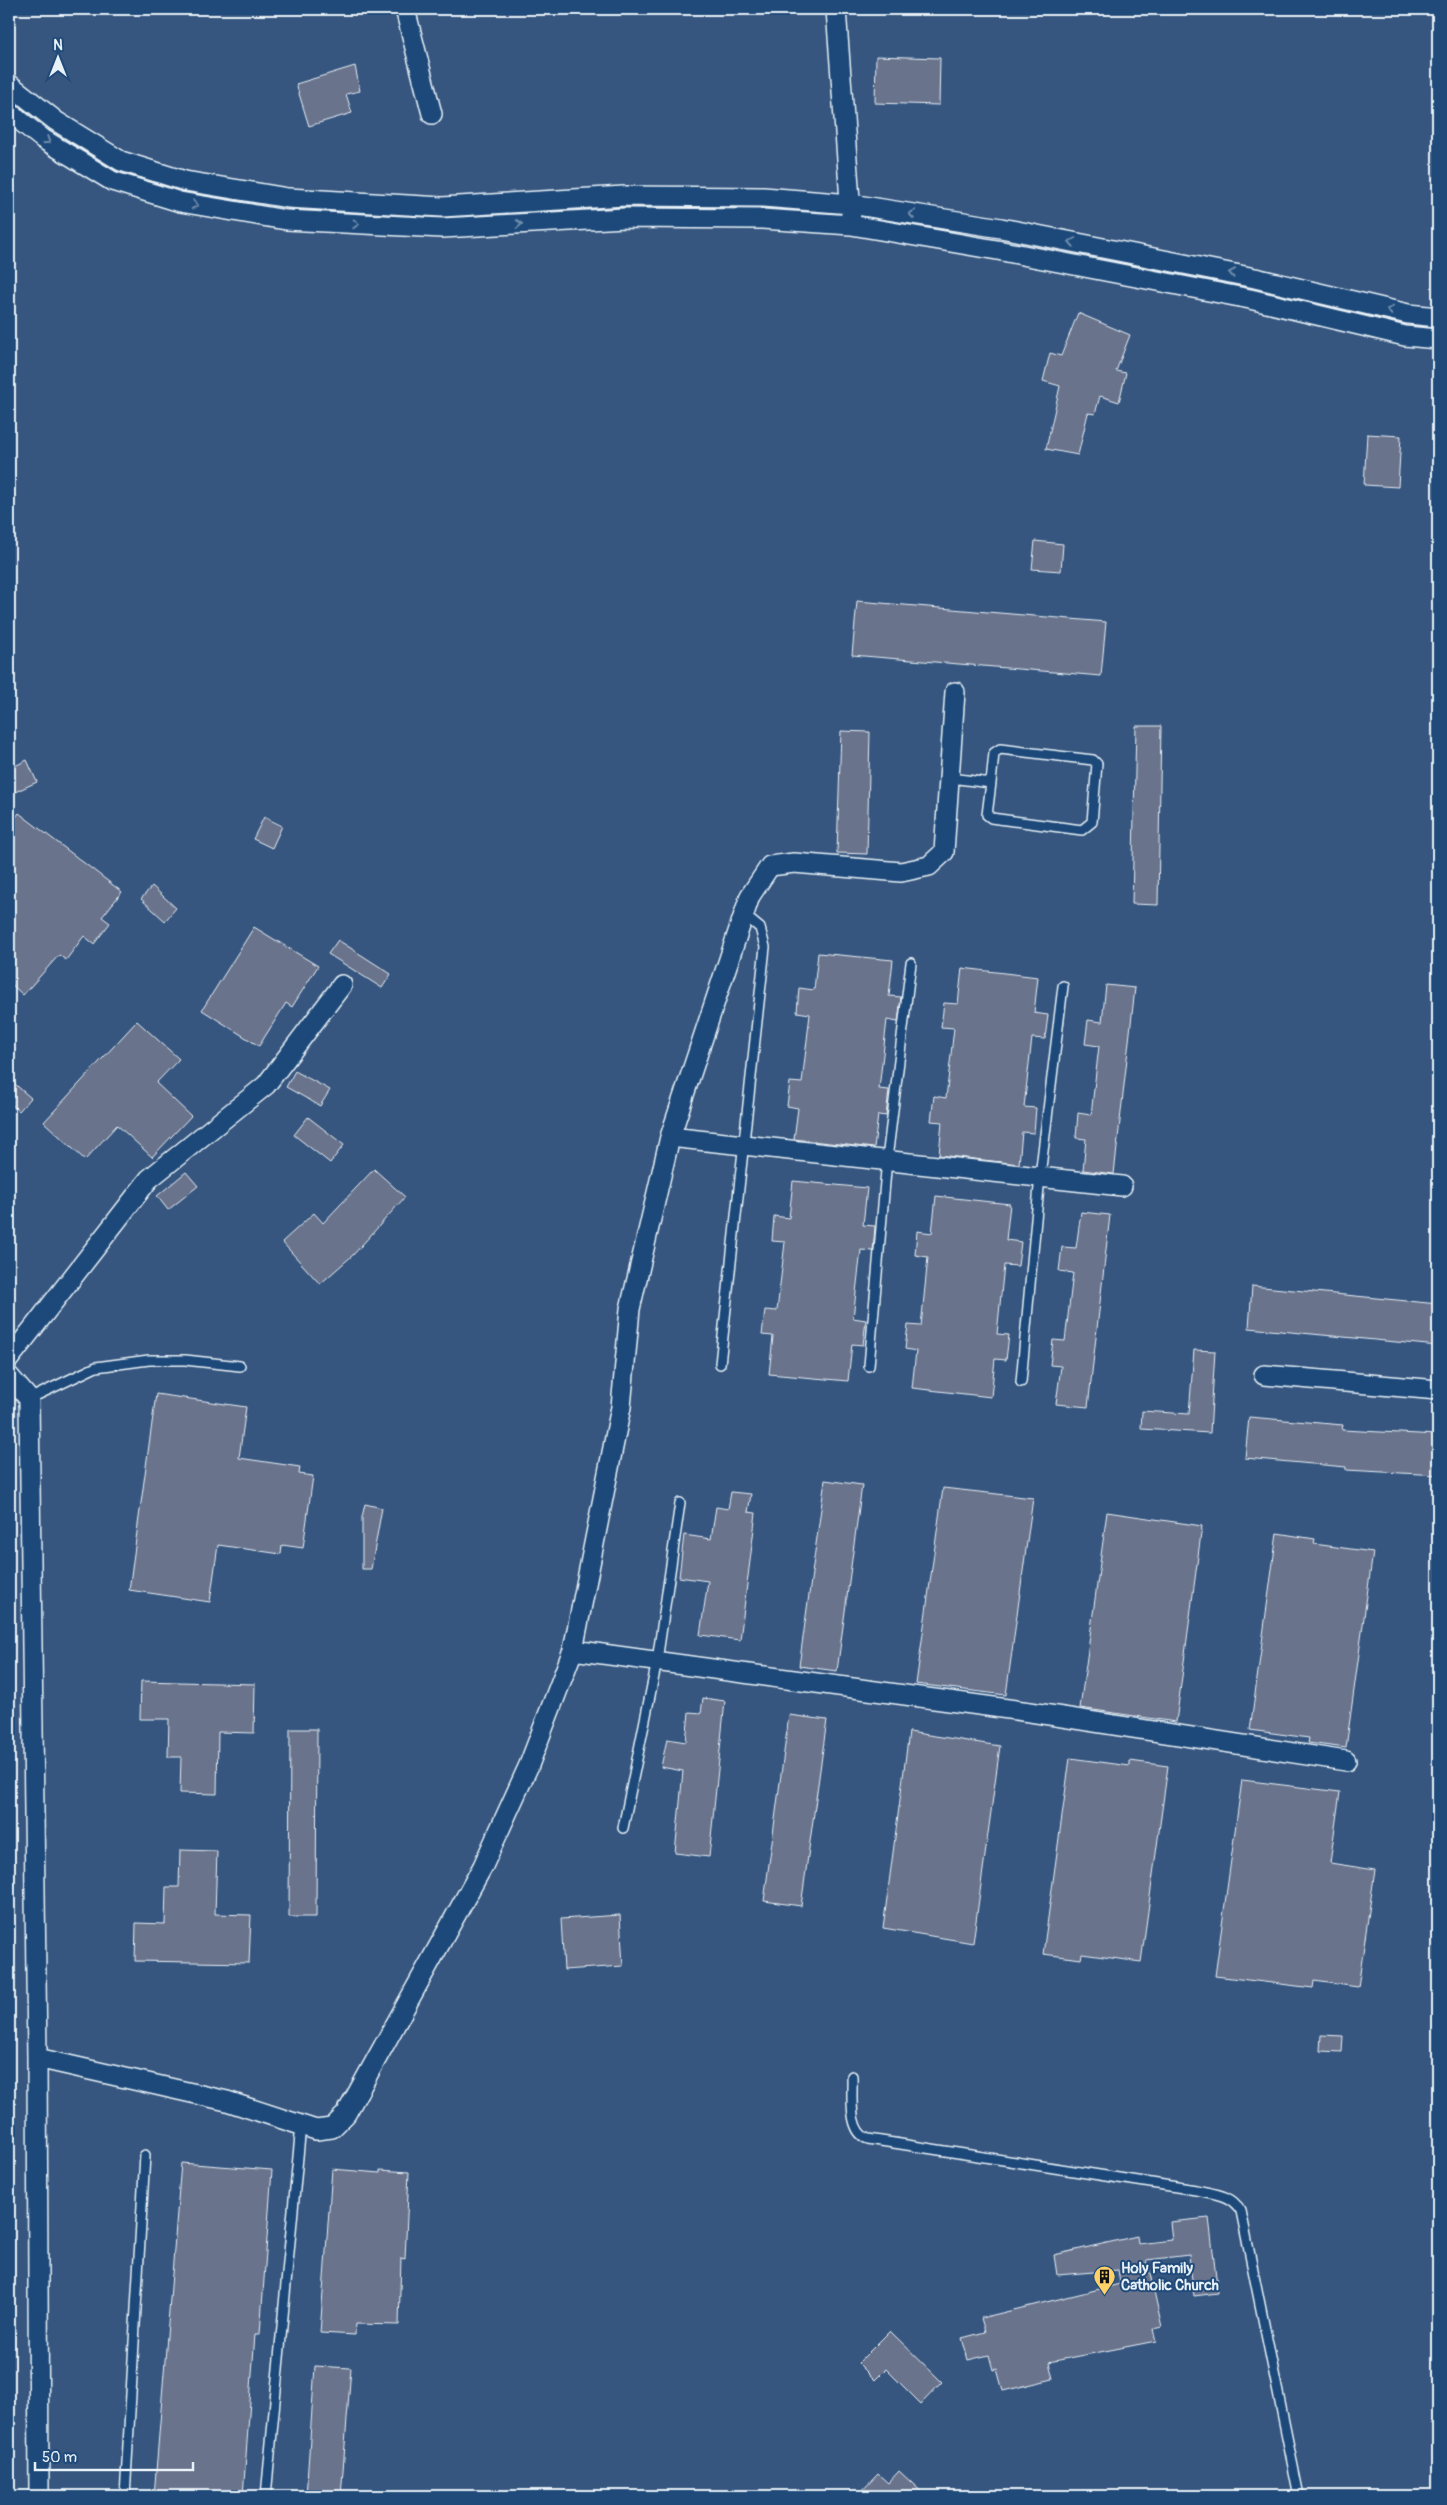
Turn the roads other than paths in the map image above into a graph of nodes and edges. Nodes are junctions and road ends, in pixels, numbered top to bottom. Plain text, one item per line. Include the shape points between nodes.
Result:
1 (405, 9) edge
2 (836, 9) edge
3 (9, 84) edge
4 (9, 112) edge
5 (432, 114) dead end
6 (851, 204) junction
7 (851, 225) junction
8 (1438, 317) edge
9 (1438, 339) edge
10 (956, 692) dead end
11 (950, 778) junction
12 (991, 783) junction
13 (744, 916) junction
14 (911, 963) dead end
15 (342, 985) dead end
16 (1063, 986) dead end
17 (670, 1137) junction
18 (742, 1145) junction
19 (887, 1159) junction
20 (1040, 1176) junction
21 (1122, 1186) dead end
22 (9, 1359) edge
23 (720, 1364) dead end
24 (240, 1366) dead end
25 (869, 1366) dead end
26 (9, 1376) edge
27 (1264, 1376) dead end
28 (1021, 1382) dead end
29 (1438, 1390) edge
30 (29, 1399) junction
31 (680, 1503) dead end
32 (573, 1650) junction
33 (657, 1660) junction
34 (1346, 1761) dead end
35 (623, 1828) dead end
36 (37, 2058) junction
37 (852, 2076) dead end
38 (301, 2125) junction
39 (145, 2155) dead end
40 (39, 2496) edge
41 (125, 2496) edge
42 (266, 2496) edge
43 (1299, 2496) edge

1 - 5 street
2 - 6 street
3 - 6 street via 56,121 121,161 185,181 288,198 442,206 624,196 763,197
4 -> 7 street via 43,139 112,181 180,202 286,220 442,228 625,218 762,219
6 - 7 street
8 -> 6 street via 1408,314 1255,278 1040,236
7 - 9 street via 1250,299 1405,336
10 - 11 street
11 - 12 lane
11 - 13 street via 944,852 929,866 901,872 794,863 770,866 750,896
12 - 12 lane via 994,753 1000,749 1093,760 1098,774 1092,822 1082,830 989,817
13 - 17 street
13 - 18 lane via 760,928 765,947
14 - 19 lane
15 - 22 street via 266,1085 150,1179
16 - 20 lane
17 - 18 street
17 - 32 street via 630,1309 621,1407
18 - 19 street
18 - 23 lane
19 - 20 street
19 - 25 lane
20 - 21 street
20 - 28 lane
24 - 30 lane via 149,1360 96,1367
26 - 30 street
27 - 29 street
30 - 36 street
31 - 33 lane
32 - 33 street
32 - 38 street via 529,1764 483,1866 346,2114 332,2128 316,2130
33 - 34 street via 1030,1712
33 - 35 lane
36 - 38 street via 227,2101
36 - 40 street
37 - 43 lane via 855,2127 860,2136 868,2139 1196,2190 1227,2196 1235,2202 1241,2211
38 - 42 lane
39 - 41 lane

